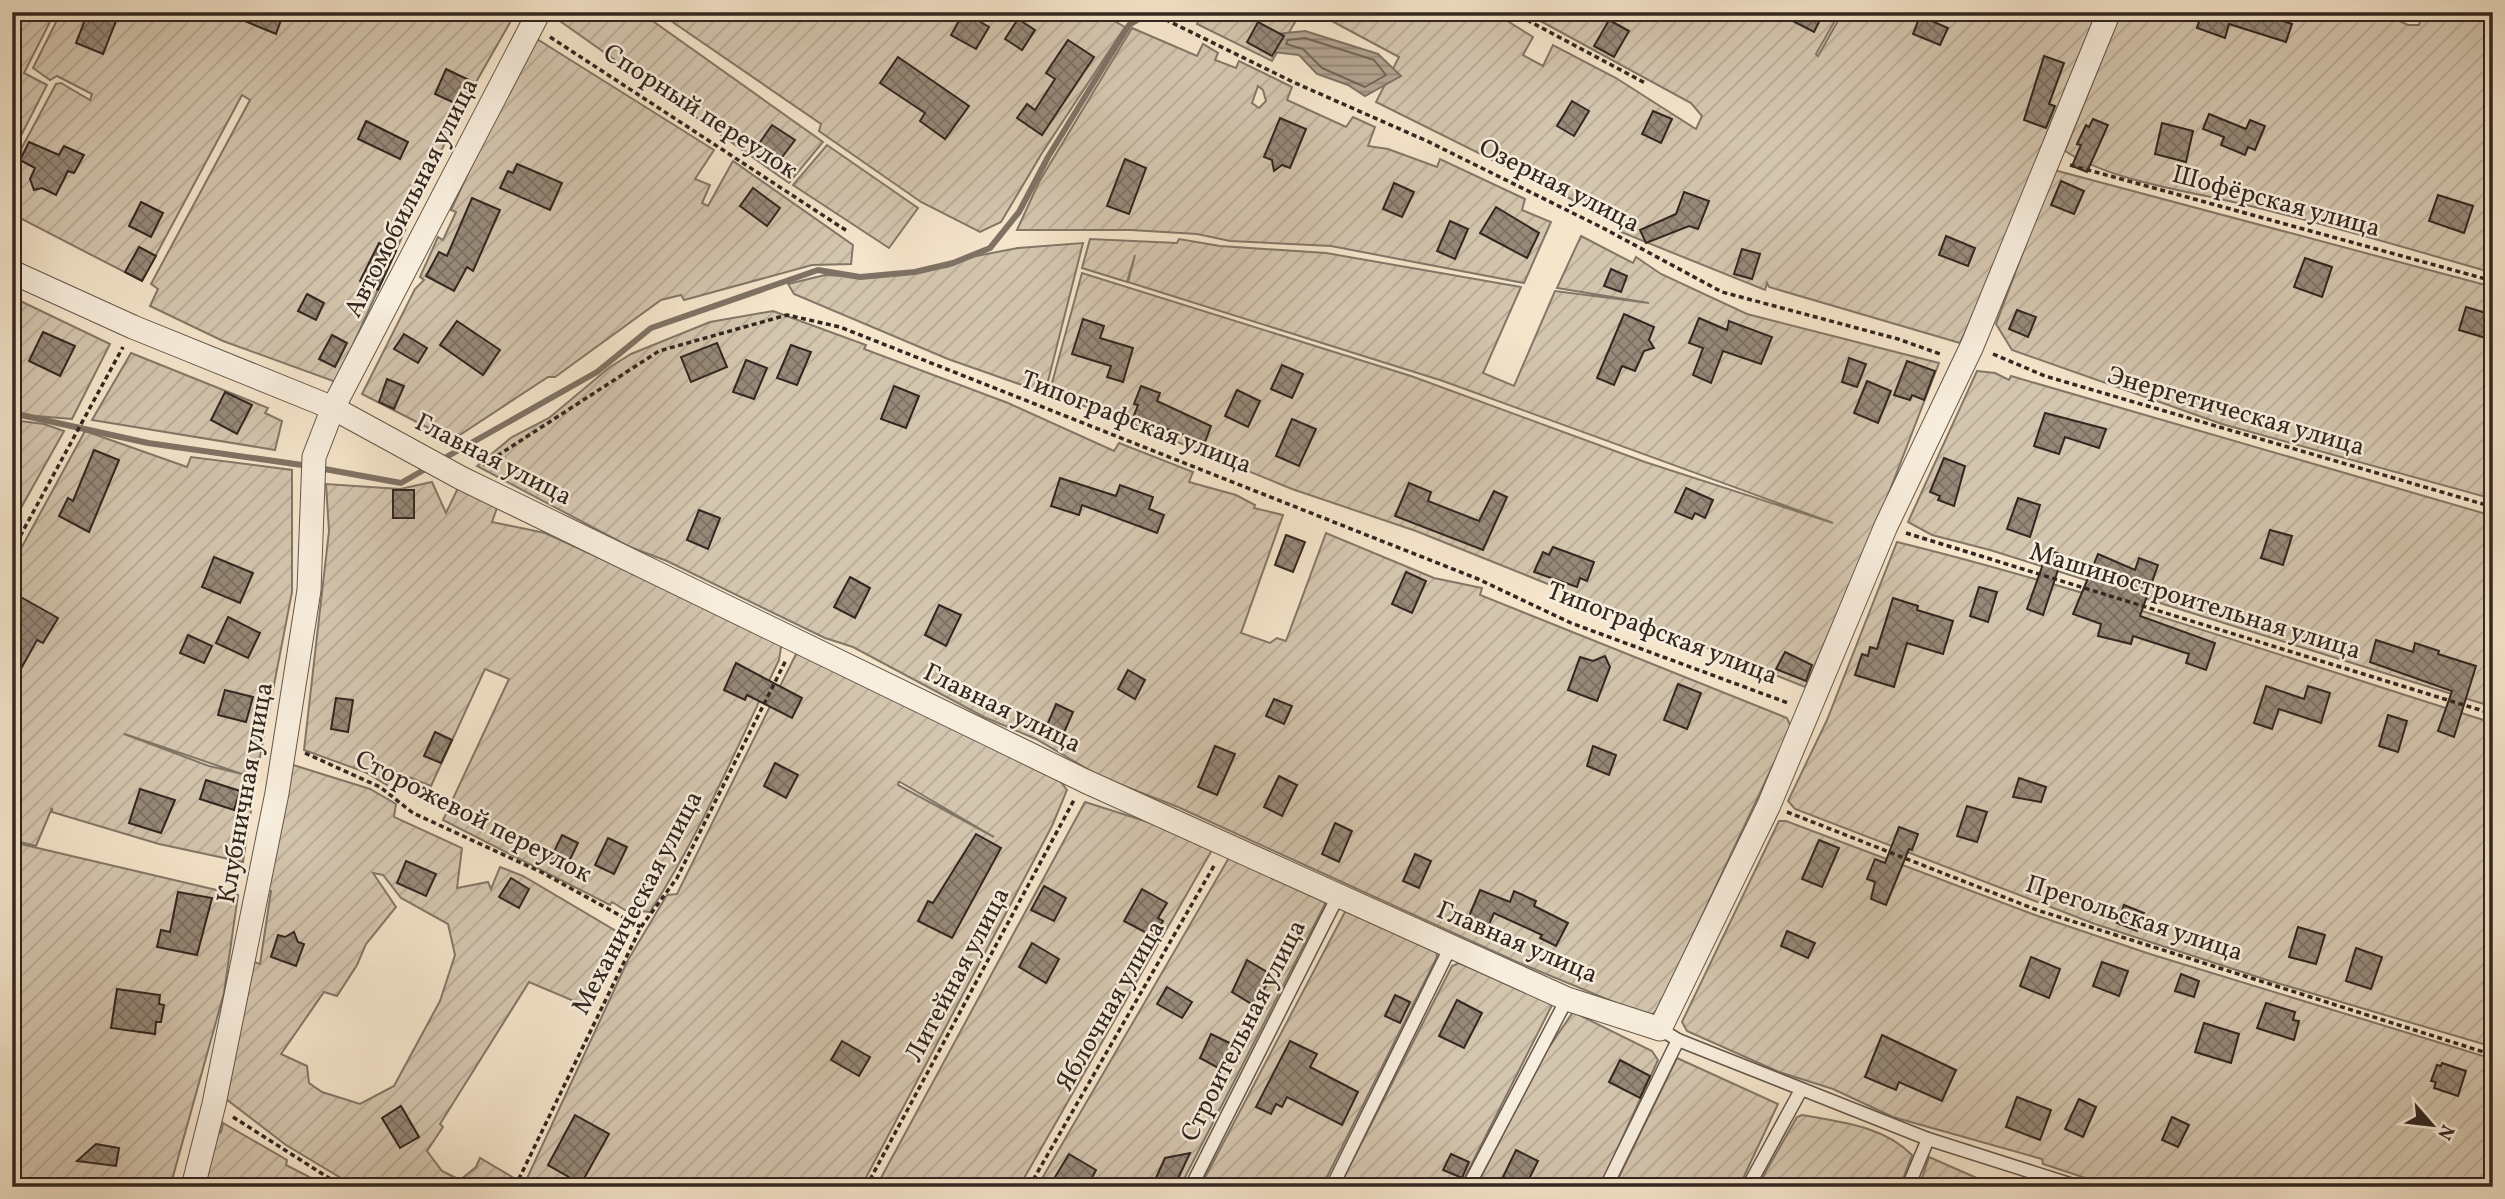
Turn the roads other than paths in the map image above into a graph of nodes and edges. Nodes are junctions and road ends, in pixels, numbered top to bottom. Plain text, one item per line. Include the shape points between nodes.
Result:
1 (2109, 12) edge
2 (535, 19) edge
3 (12, 272) edge
4 (333, 408) junction
5 (1338, 895) junction
6 (1451, 946) junction
7 (1567, 999) junction
8 (1669, 1035) junction
9 (1801, 1090) junction
10 (1928, 1139) junction
11 (192, 1187) edge
12 (1191, 1187) edge
13 (1332, 1187) edge
14 (1468, 1187) edge
15 (1606, 1187) edge
16 (1748, 1187) edge
17 (1908, 1187) edge
18 (2079, 1187) edge

1 - 8 street via 1967,354 1886,526
2 - 4 street, Автомобильная улица
3 - 4 street, Главная улица
4 - 5 street, Главная улица via 461,478 1084,780
4 - 11 street, Клубничная улица via 314,457 309,590 285,744 214,1104
5 - 6 street, Главная улица
5 - 12 lane, Строительная улица
6 - 7 street, Главная улица
6 - 13 lane
7 - 8 street, Главная улица
7 - 14 lane
8 - 9 lane
8 - 15 lane
9 - 10 lane
9 - 16 lane
10 - 17 lane
10 - 18 lane

